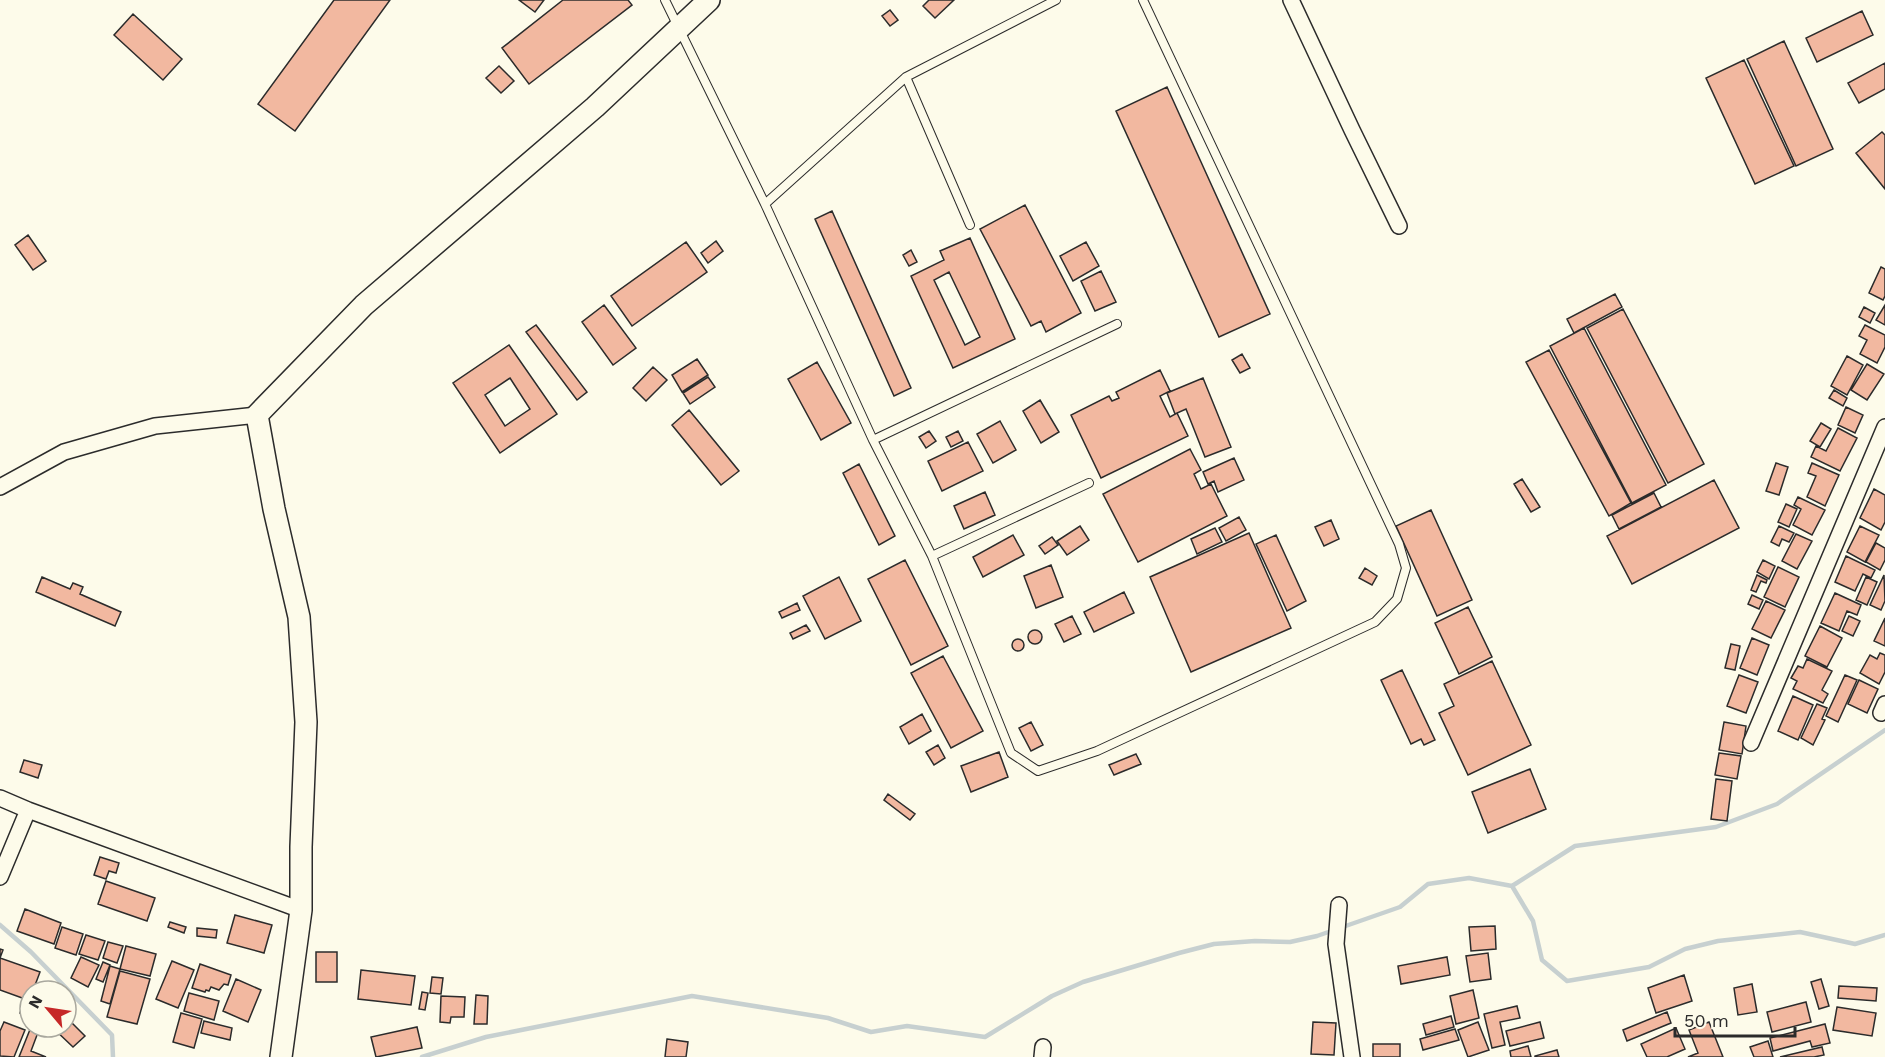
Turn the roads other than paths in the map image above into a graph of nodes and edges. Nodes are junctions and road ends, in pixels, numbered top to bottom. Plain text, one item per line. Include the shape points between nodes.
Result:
1 (664, 0) edge
2 (709, 0) edge
3 (1056, 0) edge
4 (1143, 0) edge
5 (1291, 0) edge
6 (679, 28) junction
7 (906, 77) junction
8 (765, 204) junction
9 (970, 225) dead end
10 (1399, 226) dead end
11 (1117, 324) dead end
12 (257, 415) junction
13 (1885, 427) edge
14 (873, 440) junction
15 (1089, 483) dead end
16 (0, 487) edge
17 (933, 556) junction
18 (1751, 743) dead end
19 (0, 798) edge
20 (28, 810) junction
21 (0, 877) edge
22 (1339, 905) dead end
23 (301, 910) junction
24 (282, 1054) edge
25 (1352, 1057) edge

1 - 6 lane
2 - 6 street
3 - 7 lane
4 - 17 lane via 1399,544 1406,568 1397,599 1375,622 1097,751 1038,771 1011,753
5 - 10 street
6 - 8 lane
6 - 12 street via 595,107 364,305
7 - 8 lane
7 - 9 lane
8 - 14 lane
11 - 14 lane
12 - 16 street via 155,426 64,452
12 - 23 street via 273,509 299,617 306,722
13 - 18 street
14 - 17 lane
15 - 17 lane
19 - 20 street
20 - 21 street
20 - 23 street
22 - 25 street via 1336,944
23 - 24 street

